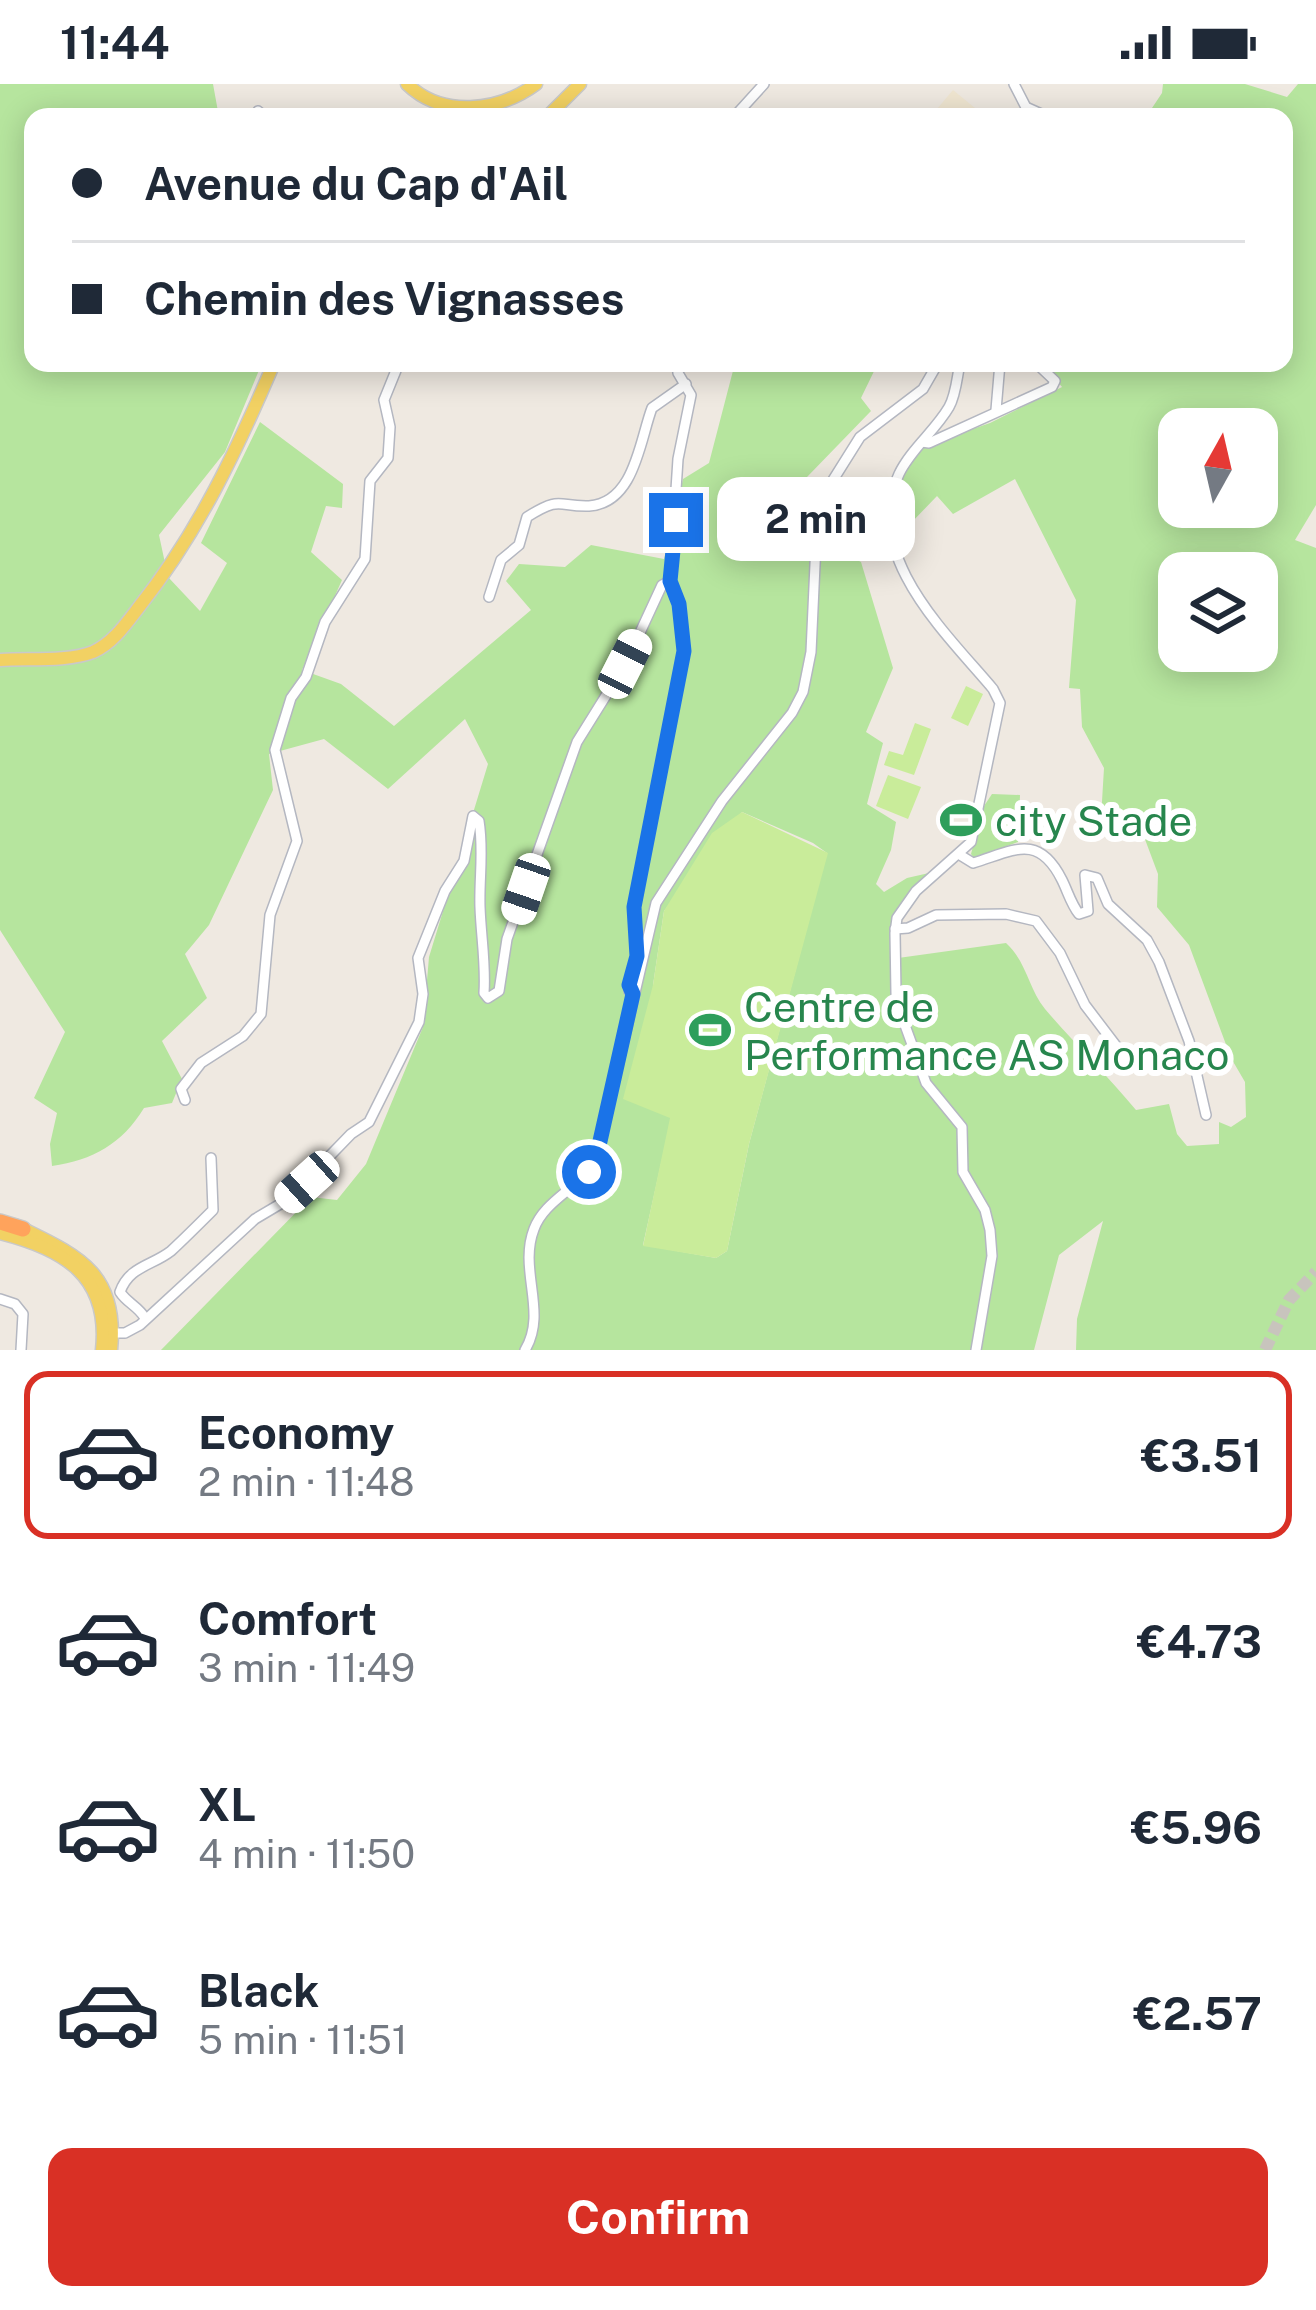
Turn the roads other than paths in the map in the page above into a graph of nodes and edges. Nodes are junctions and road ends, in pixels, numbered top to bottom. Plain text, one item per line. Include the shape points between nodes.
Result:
1 (407, 84) edge
2 (536, 84) edge
3 (764, 84) edge
4 (742, 108) edge
5 (270, 372) edge
6 (395, 372) edge
7 (678, 372) edge
8 (933, 372) edge
9 (958, 372) edge
10 (999, 372) edge
11 (1044, 372) edge
12 (686, 384) junction
13 (996, 410) junction
14 (922, 442) junction
15 (670, 581) junction
16 (489, 597) dead end
17 (0, 659) edge
18 (960, 855) junction
19 (643, 924) junction
20 (895, 929) junction
21 (1120, 1052) dead end
22 (185, 1100) dead end
23 (1206, 1115) dead end
24 (211, 1158) dead end
25 (0, 1225) edge
26 (22, 1233) joint
27 (0, 1299) edge
28 (146, 1318) junction
29 (109, 1342) edge
30 (21, 1350) edge
31 (524, 1350) edge
32 (976, 1350) edge

1 - 2 main road via 433,103 459,108
3 - 4 street
5 - 17 main road via 239,448 158,584 112,640 83,655
6 - 22 street via 383,400 388,458 370,481 365,559 325,622 275,750 297,841 270,915 261,1014 191,1072 181,1089
7 - 12 street
8 - 19 street via 923,389 860,437 834,475 817,521 803,692
9 - 14 street via 950,406
10 - 13 street
11 - 13 street via 1055,384
12 - 15 street
12 - 16 street via 652,408 640,453 613,494 589,506 558,501 529,515 519,545 500,560
13 - 14 street
14 - 18 street via 896,483 894,544 929,614 1000,703 971,842
15 - 19 street via 684,651 634,907
15 - 28 street via 577,742 507,939 499,991 484,993 483,854 473,816 464,861 418,958 418,1022 370,1122
18 - 20 street via 916,891
18 - 23 street via 973,863 1014,848 1037,850 1079,914 1088,911 1085,875 1097,878 1108,904 1159,962
19 - 31 street via 596,1159 533,1230 528,1260 536,1316
20 - 21 street via 936,915 1036,921
20 - 32 street via 902,1017 926,1083 962,1127 963,1172 990,1230
24 - 28 street via 213,1210 122,1284 125,1300
25 - 26 highway
26 - 29 main road via 64,1247 91,1269 107,1299
27 - 30 street via 23,1314
28 - 29 street

